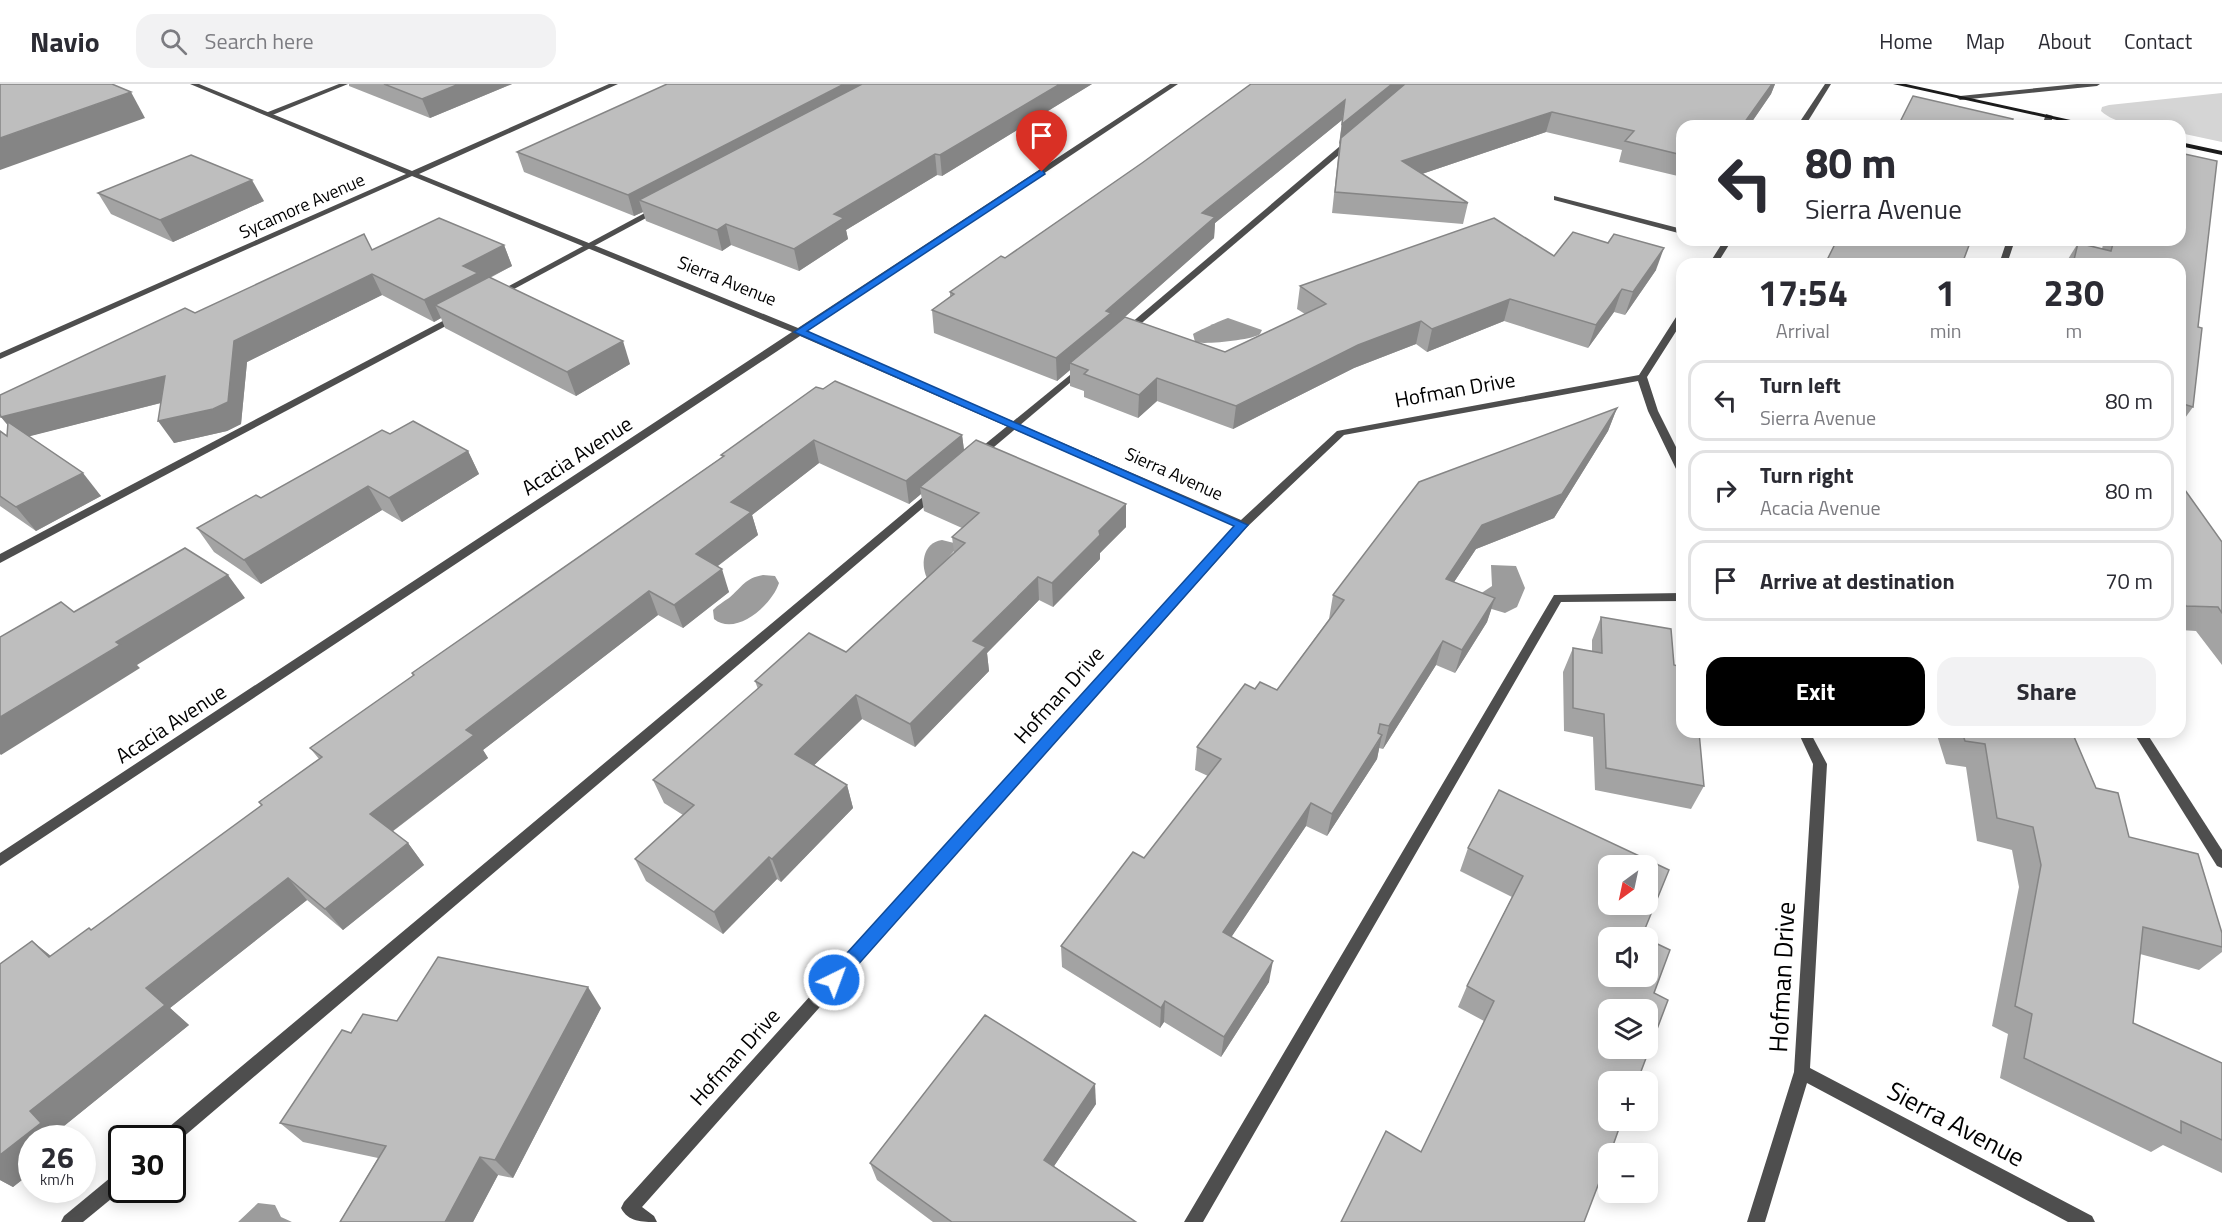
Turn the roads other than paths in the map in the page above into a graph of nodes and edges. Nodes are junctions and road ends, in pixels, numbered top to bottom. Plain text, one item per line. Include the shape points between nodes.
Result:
1 (193, 84) edge
2 (345, 84) edge
3 (615, 84) edge
4 (1175, 84) edge
5 (1828, 84) edge
6 (1896, 84) edge
7 (2097, 84) edge
8 (1960, 98) junction
9 (267, 114) junction
10 (2049, 116) junction
11 (1805, 120) edge
12 (2048, 120) edge
13 (2067, 120) edge
14 (1356, 137) edge
15 (2186, 145) edge
16 (2222, 153) edge
17 (412, 174) junction
18 (1557, 198) dead end
19 (663, 207) edge
20 (1676, 230) edge
21 (590, 246) junction
22 (493, 297) edge
23 (462, 314) edge
24 (1676, 323) edge
25 (799, 332) junction
26 (1114, 341) edge
27 (0, 356) edge
28 (1087, 364) edge
29 (1642, 377) junction
30 (1015, 426) junction
31 (1676, 459) edge
32 (972, 461) edge
33 (945, 484) edge
34 (1242, 525) junction
35 (0, 559) edge
36 (1676, 597) edge
37 (1807, 738) edge
38 (2143, 738) edge
39 (0, 860) edge
40 (2222, 862) edge
41 (1802, 1072) junction
42 (184, 1125) edge
43 (108, 1191) edge
44 (70, 1222) edge
45 (648, 1222) edge
46 (1193, 1222) edge
47 (1756, 1222) edge
48 (2085, 1222) edge

1 - 9 street, Sierra Avenue
2 - 9 street
3 - 17 street, Sycamore Avenue
4 - 25 street, Acacia Avenue
5 - 11 street
6 - 8 street
7 - 8 street
8 - 10 street
9 - 17 street, Sierra Avenue
10 - 12 street
10 - 13 street
14 - 26 street
15 - 16 street
17 - 21 street, Sierra Avenue
17 - 27 street, Sycamore Avenue
18 - 20 street
19 - 21 street
21 - 22 street
21 - 25 street, Sierra Avenue
23 - 35 street
24 - 29 street
25 - 30 street, Sierra Avenue
25 - 39 street, Acacia Avenue
28 - 30 street
29 - 31 street
29 - 34 street, Hofman Drive via 1341,433
30 - 32 street
30 - 34 street, Sierra Avenue
33 - 42 street
34 - 45 street, Hofman Drive via 630,1208
36 - 46 street via 1558,598
37 - 41 street, Hofman Drive via 1820,764
38 - 40 street
41 - 47 street, Hofman Drive
41 - 48 street, Sierra Avenue
43 - 44 street

